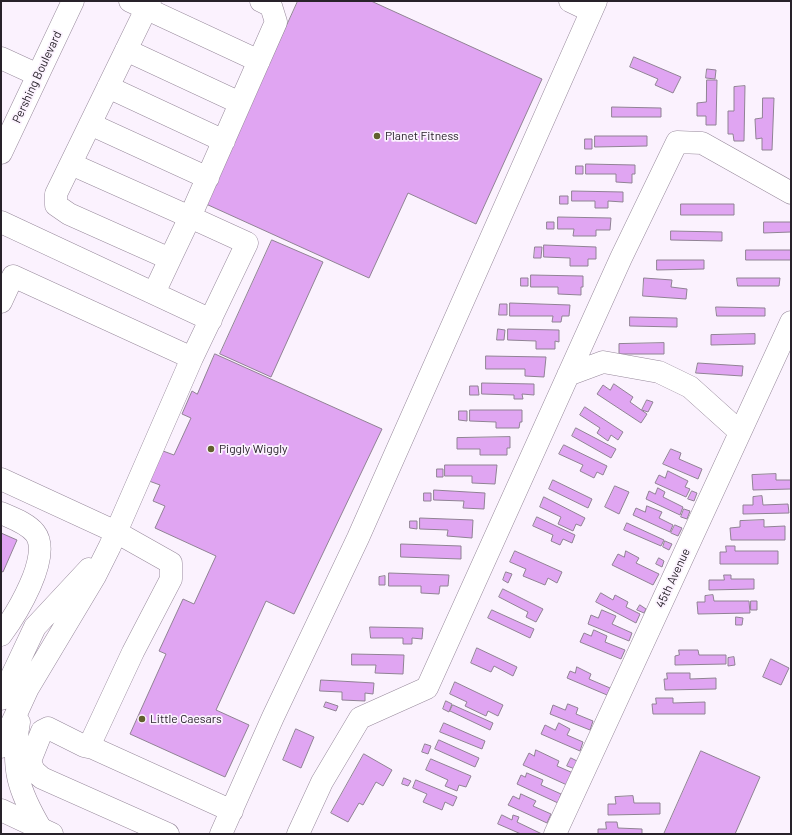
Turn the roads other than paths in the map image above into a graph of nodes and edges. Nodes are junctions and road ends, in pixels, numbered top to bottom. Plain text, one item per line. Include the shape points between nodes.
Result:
1 (73, 1) edge
2 (261, 1) edge
3 (570, 1) edge
4 (142, 4) edge
5 (594, 6) edge
6 (126, 50) junction
7 (1, 58) edge
8 (259, 61) junction
9 (38, 75) junction
10 (108, 87) junction
11 (240, 103) junction
12 (90, 124) junction
13 (224, 141) junction
14 (1, 153) edge
15 (71, 164) junction
16 (208, 178) junction
17 (791, 193) edge
18 (190, 217) junction
19 (1, 222) edge
20 (170, 259) junction
21 (154, 293) junction
22 (1, 302) edge
23 (211, 320) junction
24 (791, 322) edge
25 (192, 358) junction
26 (568, 375) junction
27 (740, 432) junction
28 (1, 479) edge
29 (1, 513) edge
30 (113, 539) junction
31 (1, 635) edge
32 (1, 640) edge
33 (22, 652) junction
34 (43, 663) junction
35 (28, 688) junction
36 (1, 699) edge
37 (1, 747) edge
38 (93, 748) junction
39 (1, 810) edge
40 (232, 810) junction
41 (47, 831) edge
42 (168, 834) edge
43 (221, 834) edge
44 (298, 834) edge
45 (555, 834) edge

1 - 9 street, Pershing Boulevard
2 - 8 street via 271,6 276,22
3 - 5 street
4 - 6 street
4 - 8 street
5 - 40 street via 358,538
6 - 10 street
6 - 11 street
7 - 9 street
8 - 11 street
9 - 14 street, Pershing Boulevard
10 - 12 street
10 - 13 street
11 - 13 street
12 - 15 street
12 - 16 street
13 - 16 street
15 - 18 street
15 - 20 street via 56,194 56,205 69,214
16 - 18 street
17 - 26 street via 702,143 677,142
18 - 20 street
18 - 23 street via 247,243
19 - 21 street
20 - 21 street
21 - 23 street
22 - 25 street via 13,276
23 - 25 street
24 - 27 street, 45th Avenue
25 - 30 street
26 - 27 street via 603,362 659,372 690,387
26 - 44 street via 427,688 360,718 322,782
27 - 45 street, 45th Avenue
28 - 30 street
29 - 31 street via 20,521 36,533 41,548 40,561 28,589
30 - 33 street via 38,623
30 - 34 street via 95,576
30 - 38 street via 171,563 171,579 91,742
32 - 33 street
33 - 34 street
33 - 36 street
34 - 35 street
35 - 37 street
35 - 41 street via 17,735 16,772 23,796
38 - 40 street
38 - 42 street via 48,728 42,730 30,761 34,771 42,778
39 - 41 street
40 - 43 street

